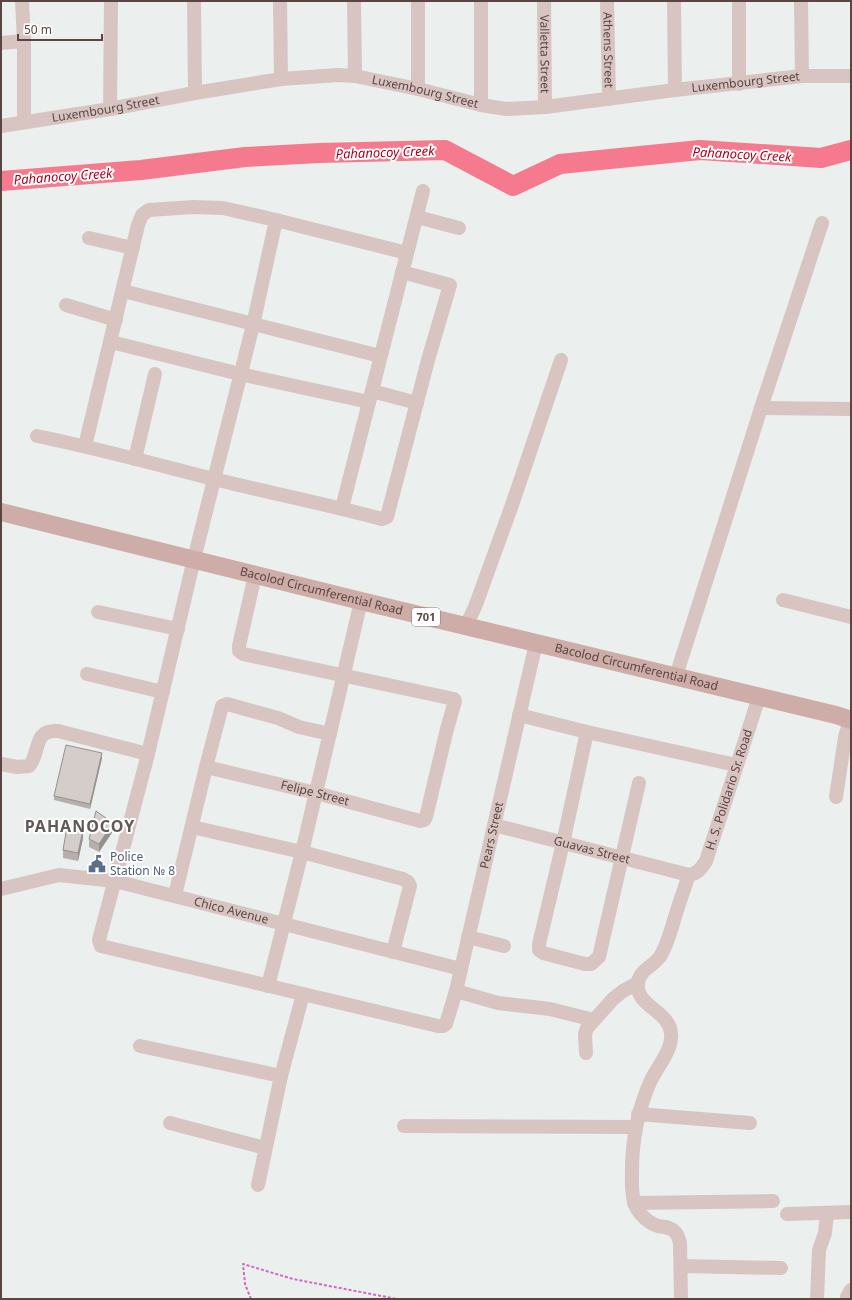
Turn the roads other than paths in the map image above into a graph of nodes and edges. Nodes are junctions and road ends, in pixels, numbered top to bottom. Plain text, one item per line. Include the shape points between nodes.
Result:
1 (22, 1) edge
2 (111, 1) edge
3 (194, 1) edge
4 (280, 1) edge
5 (354, 1) edge
6 (418, 1) edge
7 (481, 1) edge
8 (544, 1) edge
9 (607, 1) edge
10 (674, 1) edge
11 (739, 1) edge
12 (801, 1) edge
13 (24, 41) junction
14 (1, 43) edge
15 (355, 76) junction
16 (802, 76) junction
17 (851, 76) edge
18 (281, 79) junction
19 (739, 84) junction
20 (418, 89) junction
21 (675, 90) junction
22 (195, 93) junction
23 (609, 99) junction
24 (481, 105) junction
25 (545, 107) junction
26 (110, 109) junction
27 (24, 122) junction
28 (1, 126) edge
29 (423, 191) dead end
30 (417, 217) junction
31 (276, 220) junction
32 (822, 223) dead end
33 (459, 228) dead end
34 (89, 238) dead end
35 (133, 248) junction
36 (407, 253) junction
37 (402, 272) junction
38 (123, 291) junction
39 (66, 305) dead end
40 (116, 320) junction
41 (253, 324) junction
42 (111, 342) junction
43 (380, 356) junction
44 (561, 360) dead end
45 (155, 374) dead end
46 (240, 374) junction
47 (371, 396) junction
48 (417, 403) junction
49 (761, 408) junction
50 (851, 409) edge
51 (37, 436) dead end
52 (85, 446) junction
53 (135, 459) junction
54 (214, 479) junction
55 (342, 508) junction
56 (1, 512) edge
57 (194, 560) junction
58 (255, 575) junction
59 (783, 600) dead end
60 (361, 601) junction
61 (98, 612) dead end
62 (851, 617) edge
63 (466, 626) junction
64 (178, 630) junction
65 (536, 642) junction
66 (87, 674) dead end
67 (344, 676) junction
68 (676, 676) junction
69 (163, 692) junction
70 (760, 696) junction
71 (519, 715) junction
72 (850, 720) edge
73 (587, 732) junction
74 (330, 734) junction
75 (148, 754) junction
76 (1, 764) edge
77 (736, 765) junction
78 (206, 767) junction
79 (639, 783) dead end
80 (316, 793) junction
81 (836, 797) dead end
82 (494, 825) junction
83 (192, 827) junction
84 (563, 843) junction
85 (302, 852) junction
86 (622, 858) junction
87 (689, 875) junction
88 (115, 881) junction
89 (1, 889) edge
90 (176, 895) junction
91 (284, 924) junction
92 (468, 937) junction
93 (504, 946) dead end
94 (393, 952) junction
95 (461, 969) junction
96 (638, 983) junction
97 (268, 986) junction
98 (456, 991) junction
99 (303, 994) junction
100 (594, 1020) junction
101 (140, 1046) dead end
102 (586, 1053) dead end
103 (281, 1076) junction
104 (637, 1120) junction
105 (170, 1123) dead end
106 (750, 1123) dead end
107 (404, 1126) dead end
108 (265, 1148) junction
109 (258, 1185) dead end
110 (773, 1201) dead end
111 (634, 1202) junction
112 (851, 1212) edge
113 (826, 1213) junction
114 (787, 1214) dead end
115 (681, 1266) junction
116 (781, 1268) dead end
117 (851, 1290) edge
118 (681, 1299) edge
119 (817, 1299) edge
120 (847, 1299) edge

1 - 13 street
2 - 26 street
3 - 22 street
4 - 18 street
5 - 15 street
6 - 20 street
7 - 24 street
8 - 25 street, Valletta Street
9 - 23 street, Athens Street
10 - 21 street
11 - 19 street
12 - 16 street
13 - 14 street
13 - 27 street
15 - 18 street, Luxembourg Street
15 - 20 street, Luxembourg Street
16 - 17 street, Luxembourg Street
16 - 19 street, Luxembourg Street
18 - 22 street, Luxembourg Street
19 - 21 street, Luxembourg Street
20 - 24 street, Luxembourg Street
21 - 23 street, Luxembourg Street
22 - 26 street, Luxembourg Street
23 - 25 street, Luxembourg Street
24 - 25 street, Luxembourg Street via 506,109
26 - 27 street, Luxembourg Street
27 - 28 street, Luxembourg Street
29 - 30 street
30 - 33 street
30 - 36 street
31 - 35 street via 223,208 149,210 142,214
31 - 36 street
31 - 41 street
32 - 49 street
34 - 35 street
35 - 38 street
36 - 37 street
37 - 43 street
37 - 48 street via 450,286
38 - 40 street
38 - 41 street
39 - 40 street
40 - 42 street
41 - 43 street
41 - 46 street
42 - 46 street
42 - 52 street
43 - 47 street
44 - 63 street via 512,505
45 - 53 street
46 - 47 street
46 - 54 street
47 - 48 street
47 - 55 street
48 - 55 street via 387,517
49 - 50 street
49 - 68 street
51 - 52 street
52 - 53 street
53 - 54 street
54 - 55 street
54 - 57 street
56 - 57 main road, Bacolod Circumferential Road / 701
57 - 58 main road, Bacolod Circumferential Road / 701
57 - 64 street
58 - 60 main road, Bacolod Circumferential Road / 701
58 - 67 street via 239,652
59 - 62 street
60 - 63 main road, Bacolod Circumferential Road / 701
60 - 67 street
61 - 64 street
63 - 65 main road, Bacolod Circumferential Road / 701
64 - 69 street
65 - 68 main road, Bacolod Circumferential Road / 701
65 - 71 street, Pears Street
66 - 69 street
67 - 74 street
67 - 80 street, Felipe Street via 405,687 455,701 424,820
68 - 70 main road, Bacolod Circumferential Road / 701
69 - 75 street
70 - 72 main road, Bacolod Circumferential Road / 701
70 - 77 street, H. S. Polidario Sr. Road
71 - 73 street
71 - 82 street, Pears Street
72 - 81 street
73 - 77 street
73 - 84 street
74 - 78 street via 227,704 222,706
74 - 80 street
75 - 76 street via 52,731 39,740 29,766
75 - 88 street
77 - 87 street, H. S. Polidario Sr. Road via 706,861 701,870
78 - 80 street, Felipe Street
78 - 83 street
79 - 86 street
80 - 85 street
82 - 84 street, Guavas Street
82 - 92 street, Pears Street
83 - 85 street
83 - 90 street
84 - 86 street, Guavas Street
84 - 86 street via 539,950 585,964 591,964 599,957
85 - 91 street
85 - 94 street via 408,882 410,886
86 - 87 street, Guavas Street
87 - 96 street via 664,950 656,962 640,975
88 - 89 street, Chico Avenue via 59,875
88 - 90 street, Chico Avenue
88 - 97 street via 99,940 101,946
90 - 91 street, Chico Avenue
91 - 94 street, Chico Avenue
91 - 97 street
92 - 93 street
92 - 95 street, Pears Street
94 - 95 street, Chico Avenue
95 - 98 street, Pears Street
96 - 100 street via 612,999
96 - 104 street via 638,992 663,1016 670,1025 672,1034
97 - 99 street
98 - 99 street, Pears Street via 448,1021 443,1026
98 - 100 street via 498,1003 550,1009
99 - 103 street
100 - 102 street via 585,1034
101 - 103 street
103 - 108 street
104 - 106 street
104 - 107 street
104 - 111 street via 632,1167
105 - 108 street
108 - 109 street
110 - 111 street
111 - 115 street via 638,1212 647,1220 674,1230 680,1243
112 - 113 street
113 - 114 street
113 - 119 street via 825,1233 819,1250
115 - 116 street
115 - 118 street
117 - 120 street

